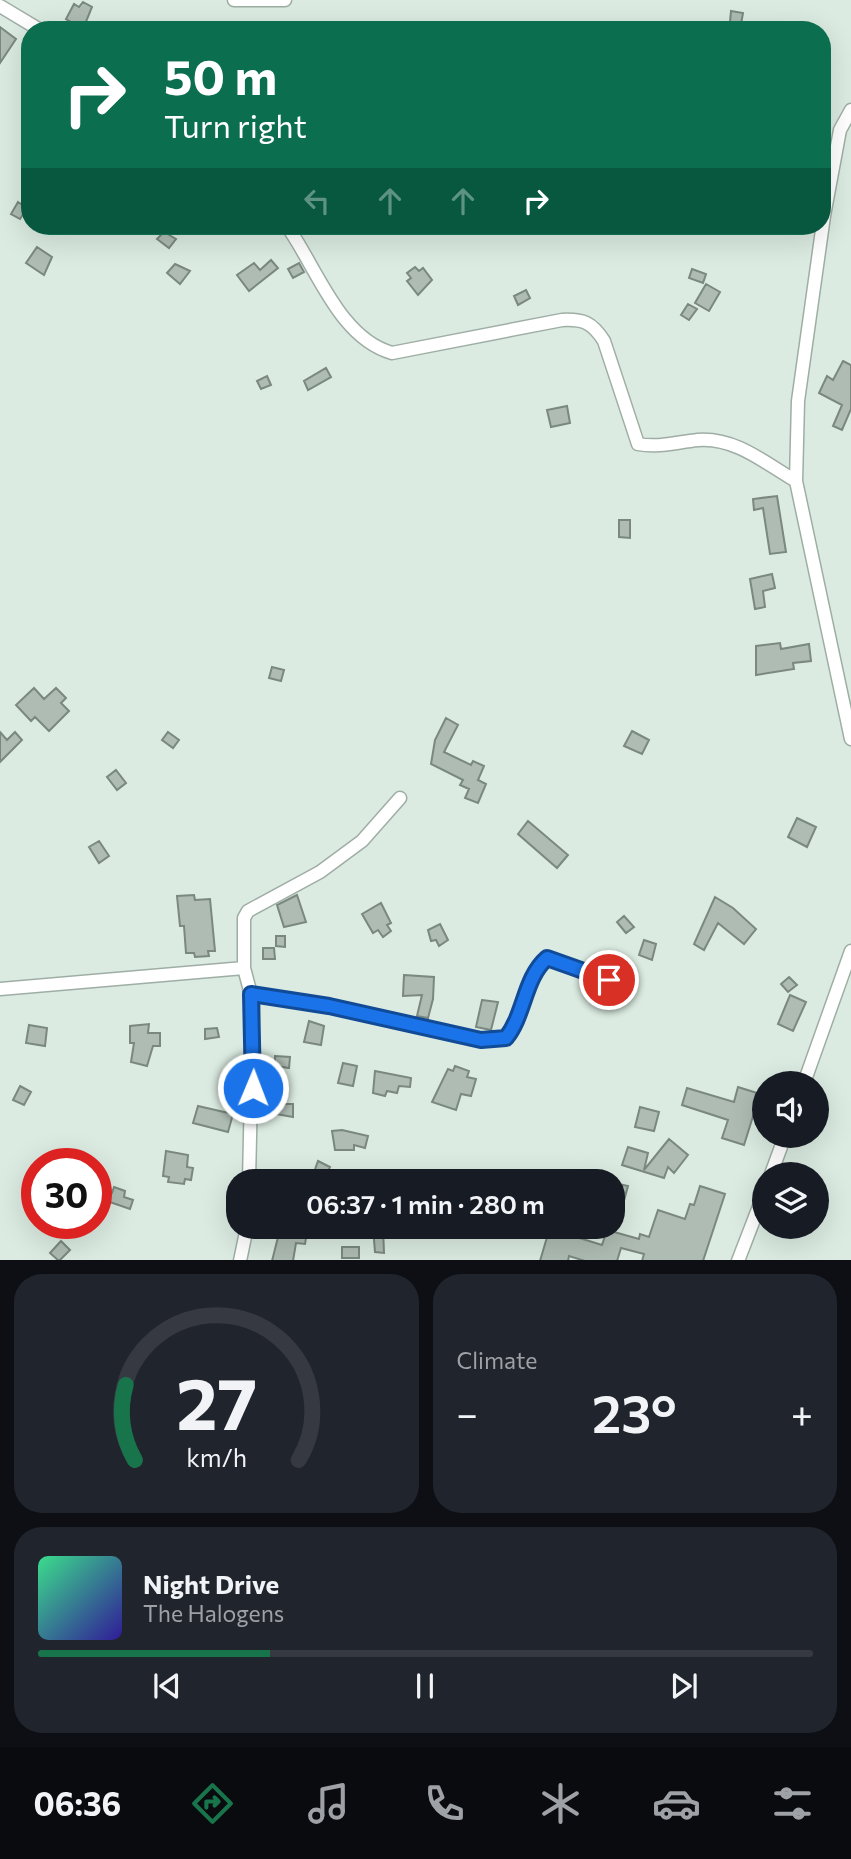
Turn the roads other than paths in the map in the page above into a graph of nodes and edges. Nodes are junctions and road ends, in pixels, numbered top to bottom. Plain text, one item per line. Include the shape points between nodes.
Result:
1 (234, 0) edge
2 (285, 0) edge
3 (0, 6) edge
4 (25, 21) edge
5 (851, 110) edge
6 (831, 178) edge
7 (293, 235) edge
8 (821, 235) edge
9 (796, 481) junction
10 (851, 739) edge
11 (400, 798) dead end
12 (851, 951) edge
13 (244, 968) junction
14 (629, 988) dead end
15 (0, 989) edge
16 (251, 994) junction
17 (808, 1071) edge
18 (250, 1169) edge
19 (752, 1225) edge
20 (245, 1239) edge
21 (240, 1260) edge
22 (738, 1260) edge

1 - 2 street
3 - 4 street
5 - 6 street via 840,130
7 - 9 street via 342,313 363,340 379,349 392,353 584,319 604,341 638,444 728,441
8 - 9 street via 798,401
9 - 10 street
11 - 13 street via 362,841 320,872 248,911 244,918
12 - 17 street
13 - 15 street
13 - 16 street
14 - 16 street via 547,958 537,966 517,1023 506,1038 481,1040 329,1006
16 - 18 street
19 - 22 street
20 - 21 street

